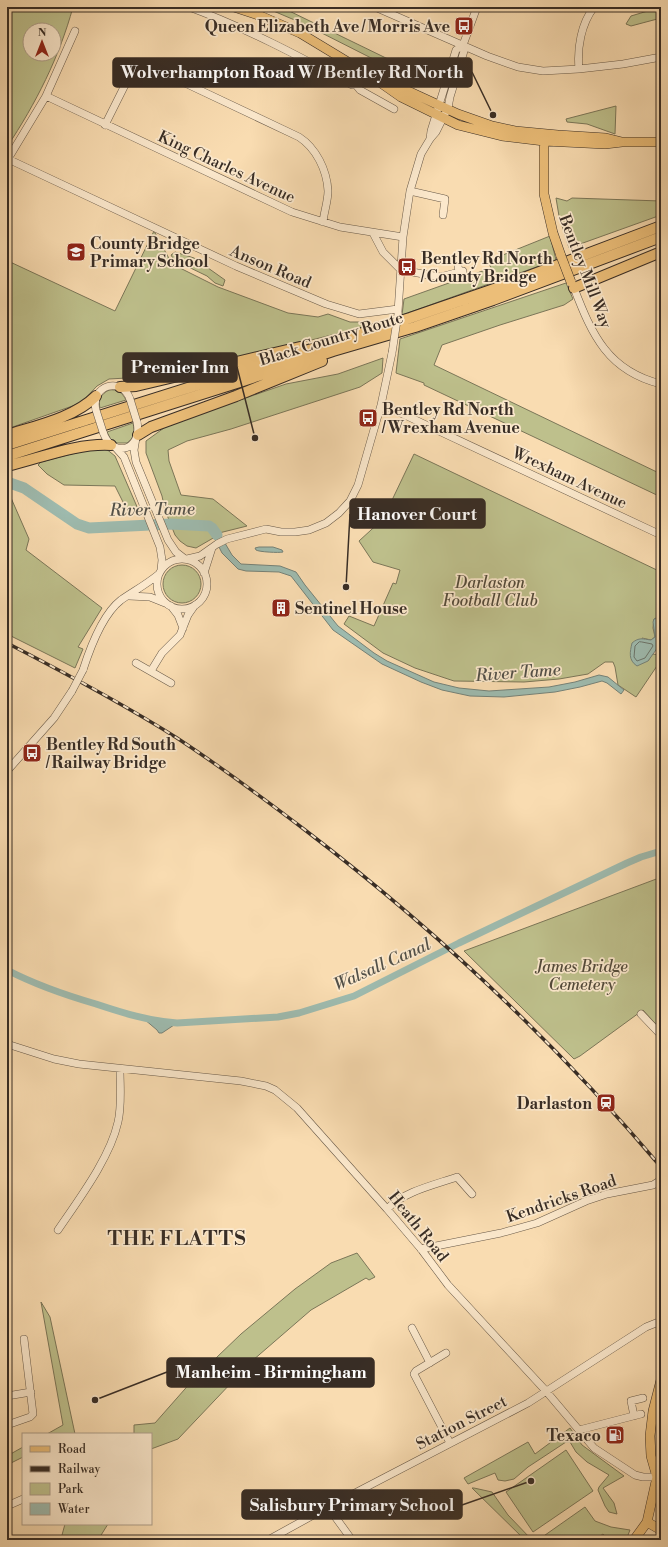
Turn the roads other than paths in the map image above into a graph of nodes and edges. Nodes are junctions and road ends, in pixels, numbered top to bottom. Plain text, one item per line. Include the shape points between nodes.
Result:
1 (189, 7) edge
2 (234, 7) edge
3 (375, 7) edge
4 (477, 7) edge
5 (594, 7) edge
6 (75, 31) dead end
7 (463, 45) junction
8 (661, 57) edge
9 (579, 69) junction
10 (368, 74) junction
11 (356, 85) junction
12 (46, 96) junction
13 (444, 106) junction
14 (394, 109) dead end
15 (440, 117) junction
16 (105, 125) junction
17 (544, 138) junction
18 (661, 142) edge
19 (410, 190) junction
20 (443, 215) dead end
21 (323, 222) junction
22 (661, 226) edge
23 (373, 233) junction
24 (403, 237) junction
25 (661, 237) edge
26 (661, 252) edge
27 (457, 259) dead end
28 (401, 270) junction
29 (572, 285) junction
30 (398, 311) junction
31 (345, 339) junction
32 (372, 341) junction
33 (661, 384) edge
34 (120, 387) junction
35 (96, 396) junction
36 (381, 405) junction
37 (7, 435) edge
38 (137, 437) junction
39 (7, 446) edge
40 (114, 446) junction
41 (7, 456) edge
42 (7, 466) edge
43 (661, 535) edge
44 (213, 547) junction
45 (186, 559) junction
46 (160, 572) junction
47 (204, 573) junction
48 (127, 596) junction
49 (170, 605) junction
50 (195, 605) junction
51 (183, 628) junction
52 (136, 663) dead end
53 (151, 671) junction
54 (171, 683) dead end
55 (7, 771) edge
56 (641, 1014) dead end
57 (661, 1035) edge
58 (7, 1044) edge
59 (120, 1069) junction
60 (661, 1180) edge
61 (472, 1194) dead end
62 (388, 1209) junction
63 (58, 1230) dead end
64 (421, 1249) junction
65 (661, 1321) edge
66 (412, 1328) dead end
67 (24, 1339) dead end
68 (446, 1353) dead end
69 (430, 1363) junction
70 (661, 1380) edge
71 (546, 1391) junction
72 (31, 1392) junction
73 (7, 1396) edge
74 (644, 1398) dead end
75 (7, 1425) edge
76 (579, 1430) junction
77 (450, 1444) junction
78 (659, 1477) edge
79 (22, 1499) edge
80 (7, 1506) edge
81 (328, 1507) junction
82 (647, 1522) junction
83 (661, 1530) edge
84 (268, 1540) edge
85 (352, 1540) edge
86 (634, 1540) edge

1 - 11 street via 278,46
2 - 10 main road via 300,33
3 - 7 street
4 - 7 street
5 - 9 street via 579,44
6 - 12 street
7 - 9 street via 518,67 543,71
7 - 13 street via 464,51 450,97
8 - 9 street
10 - 11 street
10 - 13 main road
10 - 15 main road via 401,97
11 - 14 street via 360,90
12 - 16 street, King Charles Avenue
12 - 30 street, Anson Road via 8,159 236,266 326,304 359,314
13 - 15 street
13 - 17 main road via 492,126
15 - 17 main road via 477,131 502,136
15 - 19 street via 436,132 421,154
16 - 21 street, King Charles Avenue via 292,212
16 - 21 street via 125,84 148,74 170,76 309,143 319,159 328,190
17 - 18 main road via 605,144
17 - 29 main road, Bentley Mill Way, bridge via 545,204
19 - 20 street via 445,199
19 - 24 street
21 - 23 street, King Charles Avenue
22 - 31 highway, Black Country Route via 490,290
23 - 24 street, King Charles Avenue
23 - 28 street via 383,252
24 - 28 street
25 - 32 highway, Black Country Route via 493,300
26 - 29 highway
27 - 28 street via 461,271 440,276
28 - 30 street
29 - 33 street, Bentley Mill Way via 598,341 612,359 640,378
30 - 36 street, bridge
31 - 34 highway via 304,346 136,386
31 - 39 highway, Black Country Route
32 - 38 highway via 151,427
32 - 41 highway, Black Country Route
34 - 35 street via 104,388
34 - 38 street, bridge via 126,391 130,399 137,422
35 - 37 highway via 72,412
35 - 40 street, bridge via 96,410 103,432 106,440
36 - 43 street, Wrexham Avenue
36 - 44 street via 358,485 350,501 339,513 326,523 309,530 281,532 266,529 227,539
38 - 40 street via 127,447
38 - 45 street via 134,450 136,462 173,548
40 - 42 highway via 98,444 80,447
40 - 46 street via 124,456 156,534 161,553
44 - 45 street via 200,556
44 - 47 street
45 - 46 street via 170,562
45 - 47 street via 200,567
46 - 48 street
46 - 49 street via 157,580 159,593
47 - 50 street via 206,590
48 - 49 street via 150,597
48 - 55 street, bridge via 105,620 83,670 54,718
49 - 50 street via 185,608
49 - 51 street
50 - 51 street
51 - 53 street
52 - 53 street
53 - 54 street
56 - 57 street
58 - 59 street, Heath Road via 62,1061
59 - 62 street, Heath Road via 257,1083 275,1090 297,1108
59 - 63 street via 120,1109 112,1141 94,1176
60 - 64 street, Kendricks Road via 653,1185 586,1201 537,1223
61 - 62 street via 457,1177 404,1196
62 - 64 street, Heath Road
64 - 71 street, Heath Road via 448,1285
65 - 71 street, Station Street via 646,1327
66 - 69 street
67 - 72 street
68 - 69 street
69 - 77 street via 414,1374
70 - 78 main road via 650,1436 651,1456
71 - 76 street, Heath Road
71 - 77 street, Station Street
72 - 73 street
72 - 75 street via 33,1414
74 - 76 street via 631,1401 638,1415
76 - 78 street, Heath Road via 594,1448 631,1473 644,1477
77 - 81 street, Station Street
78 - 82 main road
79 - 80 street
81 - 84 street, Station Street
81 - 85 street
82 - 83 main road
82 - 86 main road

